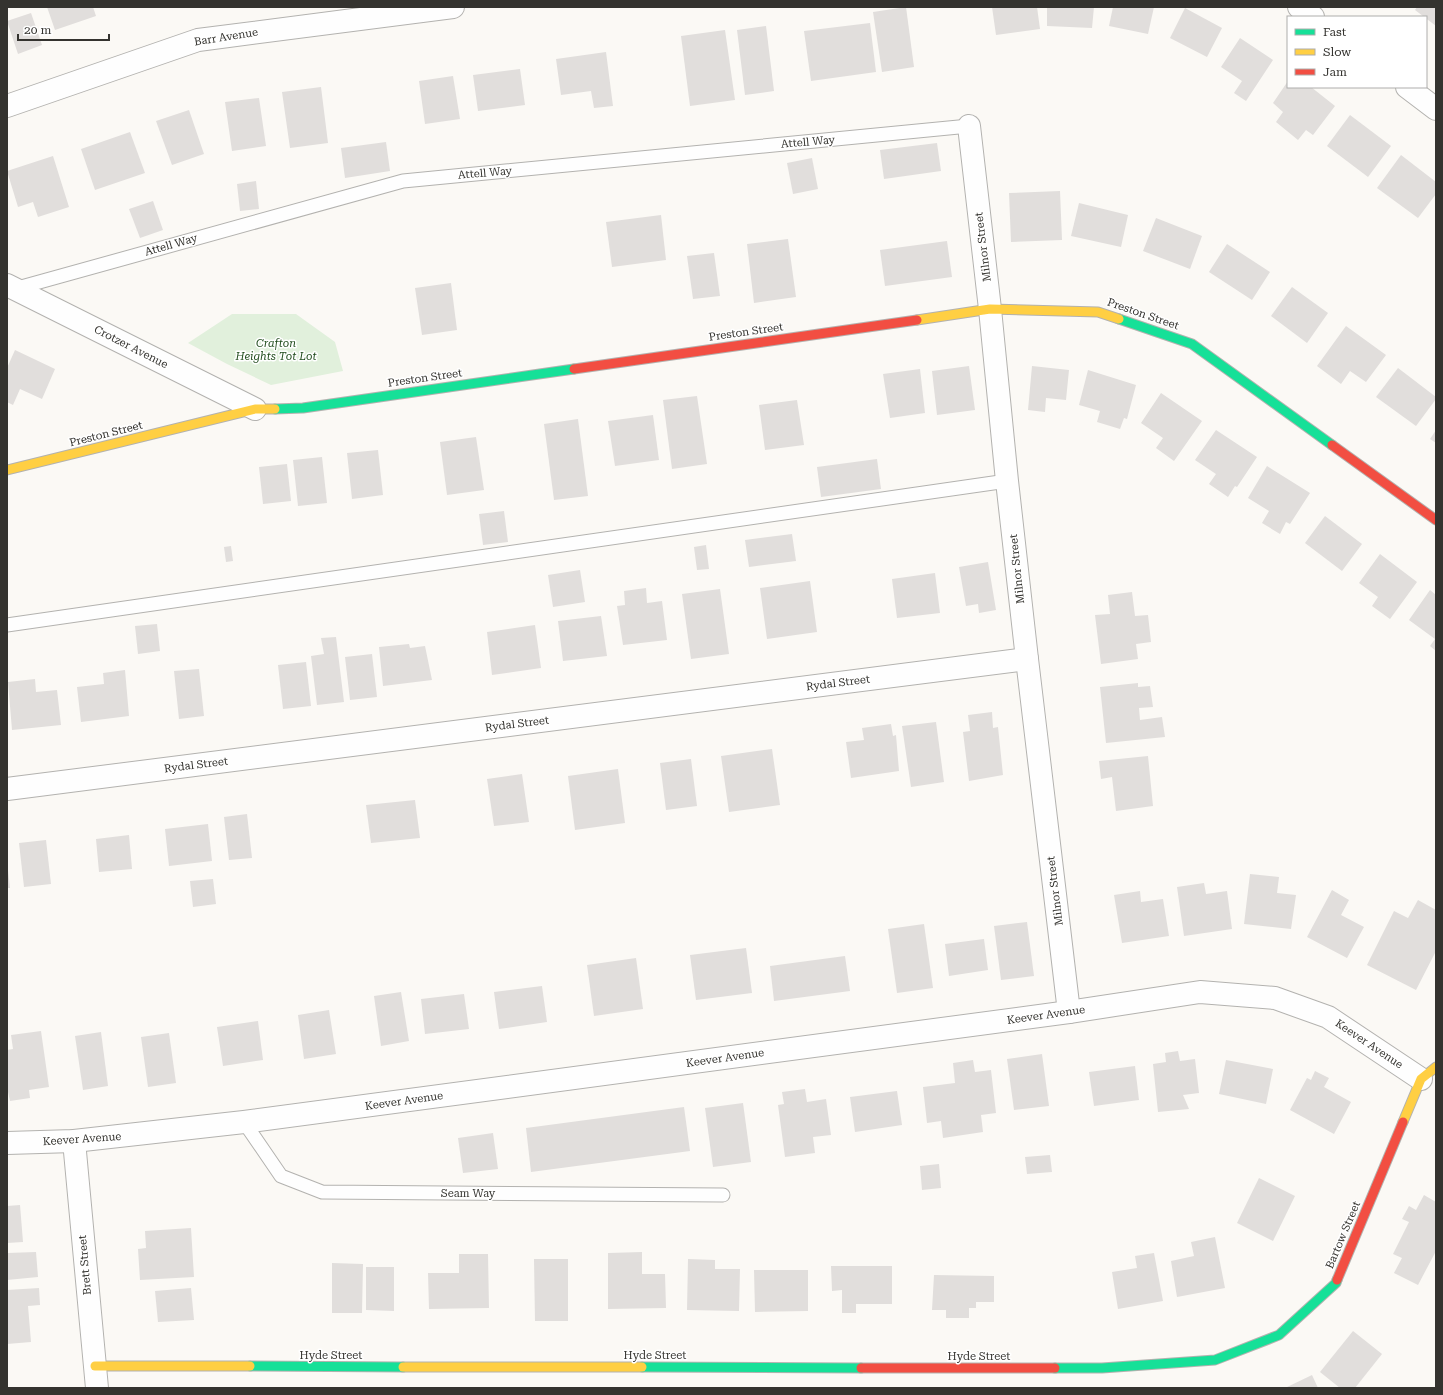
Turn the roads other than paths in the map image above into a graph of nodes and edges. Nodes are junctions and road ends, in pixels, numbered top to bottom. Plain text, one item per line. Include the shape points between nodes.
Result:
1 (453, 7) edge
2 (1299, 7) edge
3 (1312, 16) edge
4 (1408, 88) edge
5 (7, 106) edge
6 (1436, 109) edge
7 (970, 126) joint
8 (11, 287) edge
9 (990, 309) junction
10 (255, 409) junction
11 (7, 470) edge
12 (1007, 481) junction
13 (1436, 520) edge
14 (7, 625) edge
15 (1027, 659) junction
16 (7, 789) edge
17 (1069, 1012) junction
18 (1429, 1073) edge
19 (244, 1122) junction
20 (74, 1141) junction
21 (7, 1143) edge
22 (723, 1195) dead end
23 (1215, 1360) joint
24 (95, 1366) junction
25 (97, 1388) edge

1 - 5 street, Barr Avenue via 198,40
2 - 3 street
4 - 6 street
7 - 8 lane, Attell Way via 403,181
7 - 9 street, Milnor Street
8 - 10 street, Crotzer Avenue
9 - 10 street, Preston Street via 303,408
9 - 12 street, Milnor Street
9 - 13 street, Preston Street via 1098,312 1192,344
10 - 11 street, Preston Street
12 - 14 lane
12 - 15 street, Milnor Street
15 - 16 street, Rydal Street
15 - 17 street, Milnor Street
17 - 18 street, Keever Avenue via 1200,992 1275,998 1328,1017
17 - 19 street, Keever Avenue
18 - 23 street, Bartow Street via 1336,1283 1279,1335
19 - 20 street, Keever Avenue
19 - 22 lane, Seam Way via 281,1176 322,1192
20 - 21 street, Keever Avenue
20 - 24 street, Brett Street
23 - 24 street, Hyde Street via 1102,1368
24 - 25 street, Brett Street

